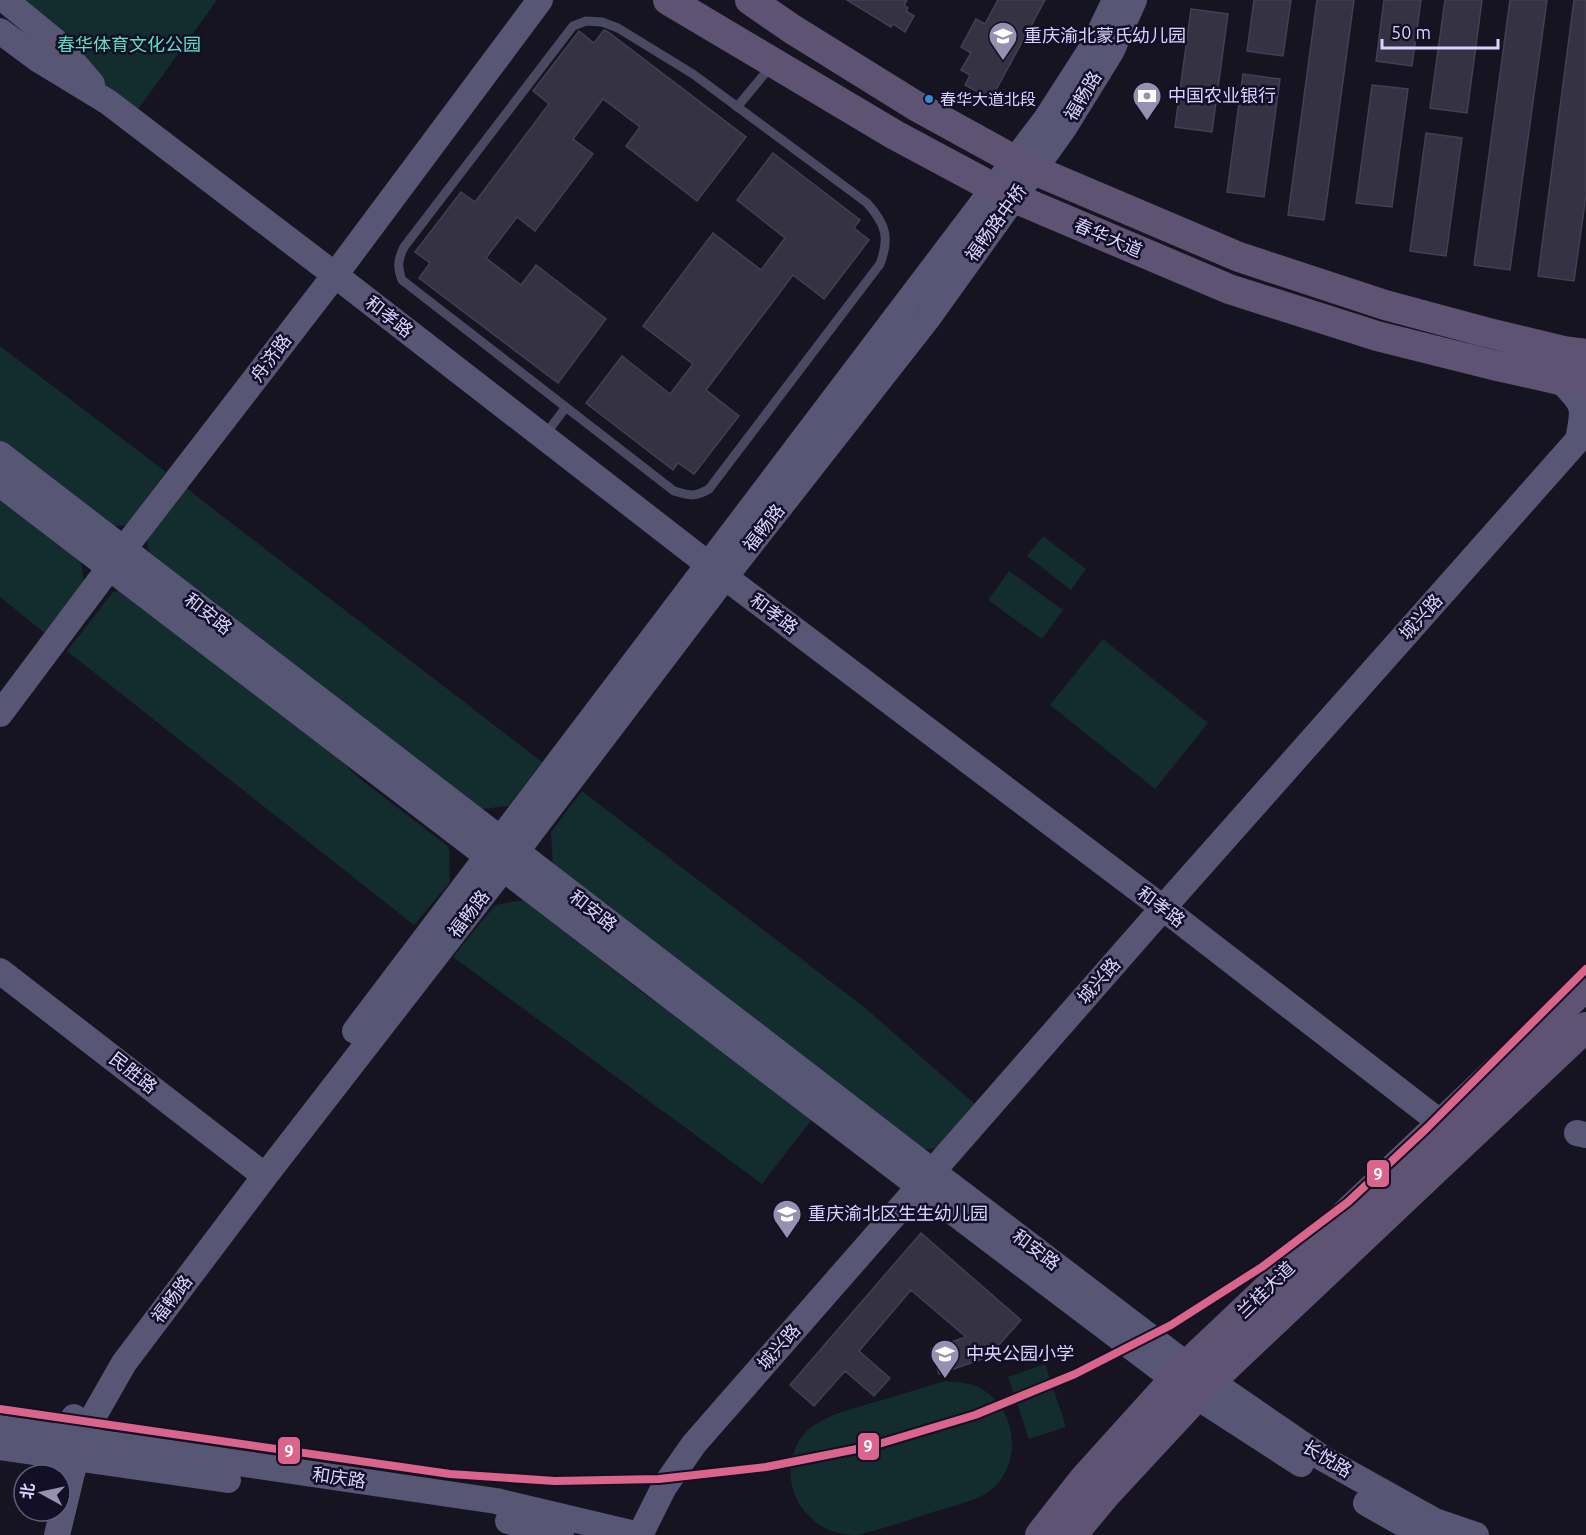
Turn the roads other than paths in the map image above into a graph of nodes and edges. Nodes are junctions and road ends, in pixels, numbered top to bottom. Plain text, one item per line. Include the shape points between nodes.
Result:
1 (5, 0) edge
2 (540, 0) edge
3 (668, 0) edge
4 (750, 0) edge
5 (1115, 0) edge
6 (1134, 0) edge
7 (0, 31) edge
8 (773, 63) junction
9 (108, 102) junction
10 (737, 107) junction
11 (1055, 124) junction
12 (335, 275) junction
13 (908, 303) joint
14 (928, 318) joint
15 (1579, 352) edge
16 (1573, 382) edge
17 (566, 407) junction
18 (544, 437) junction
19 (1582, 437) edge
20 (0, 454) edge
21 (0, 484) edge
22 (117, 559) junction
23 (717, 571) junction
24 (0, 714) edge
25 (502, 854) junction
26 (1163, 909) junction
27 (0, 971) edge
28 (1586, 986) edge
29 (1586, 1027) edge
30 (1442, 1123) junction
31 (259, 1171) junction
32 (926, 1179) junction
33 (1192, 1381) junction
34 (0, 1428) edge
35 (0, 1447) edge
36 (65, 1453) edge
37 (57, 1535) edge
38 (561, 1535) edge
39 (640, 1535) edge
40 (1040, 1535) edge
41 (1072, 1535) edge
42 (1423, 1535) edge
43 (1476, 1535) edge

1 - 9 street via 55,41
2 - 12 street, 舟济路
3 - 8 main road, 春华大道
4 - 15 main road, 春华大道 via 916,106 1027,167 1239,256 1385,305
5 - 11 street, 福畅路
6 - 11 street, 福畅路 via 1111,52
7 - 9 street
8 - 10 lane
8 - 16 main road, 春华大道 via 1005,194 1229,290 1377,336
9 - 12 street, 和孝路
10 - 17 lane via 878,215 886,240 880,264 709,489 699,495 675,491
10 - 17 lane via 693,74 618,28 585,21 573,26 404,247 398,259 402,280
11 - 13 street, 福畅路中桥
11 - 14 street, 福畅路中桥
12 - 18 street, 和孝路
12 - 22 street, 舟济路
13 - 23 street, 福畅路
14 - 23 street, 福畅路
16 - 19 street via 1580,400
17 - 18 lane
18 - 23 street, 和孝路
19 - 26 street, 城兴路
20 - 22 street, 和安路
21 - 22 street, 和安路
22 - 24 street, 舟济路
22 - 25 street, 和安路
23 - 25 street, 福畅路
23 - 26 street, 和孝路
25 - 31 street, 福畅路
25 - 32 street, 和安路
26 - 30 street, 和孝路
26 - 32 street, 城兴路
27 - 31 street, 民胜路
28 - 30 main road, 兰桂大道
29 - 33 main road, 兰桂大道
30 - 33 main road, 兰桂大道
31 - 36 street, 福畅路 via 109,1356
32 - 33 street, 和安路
32 - 39 street, 城兴路 via 694,1444 664,1487
33 - 40 main road, 兰桂大道 via 1084,1479
33 - 41 main road, 兰桂大道
33 - 42 street, 长悦路 via 1313,1472
33 - 43 street, 长悦路 via 1435,1521
34 - 36 street, 和庆路
35 - 36 street, 和庆路
36 - 37 street, 福畅路
36 - 38 street, 和庆路 via 489,1517
36 - 39 street, 和庆路 via 496,1501

